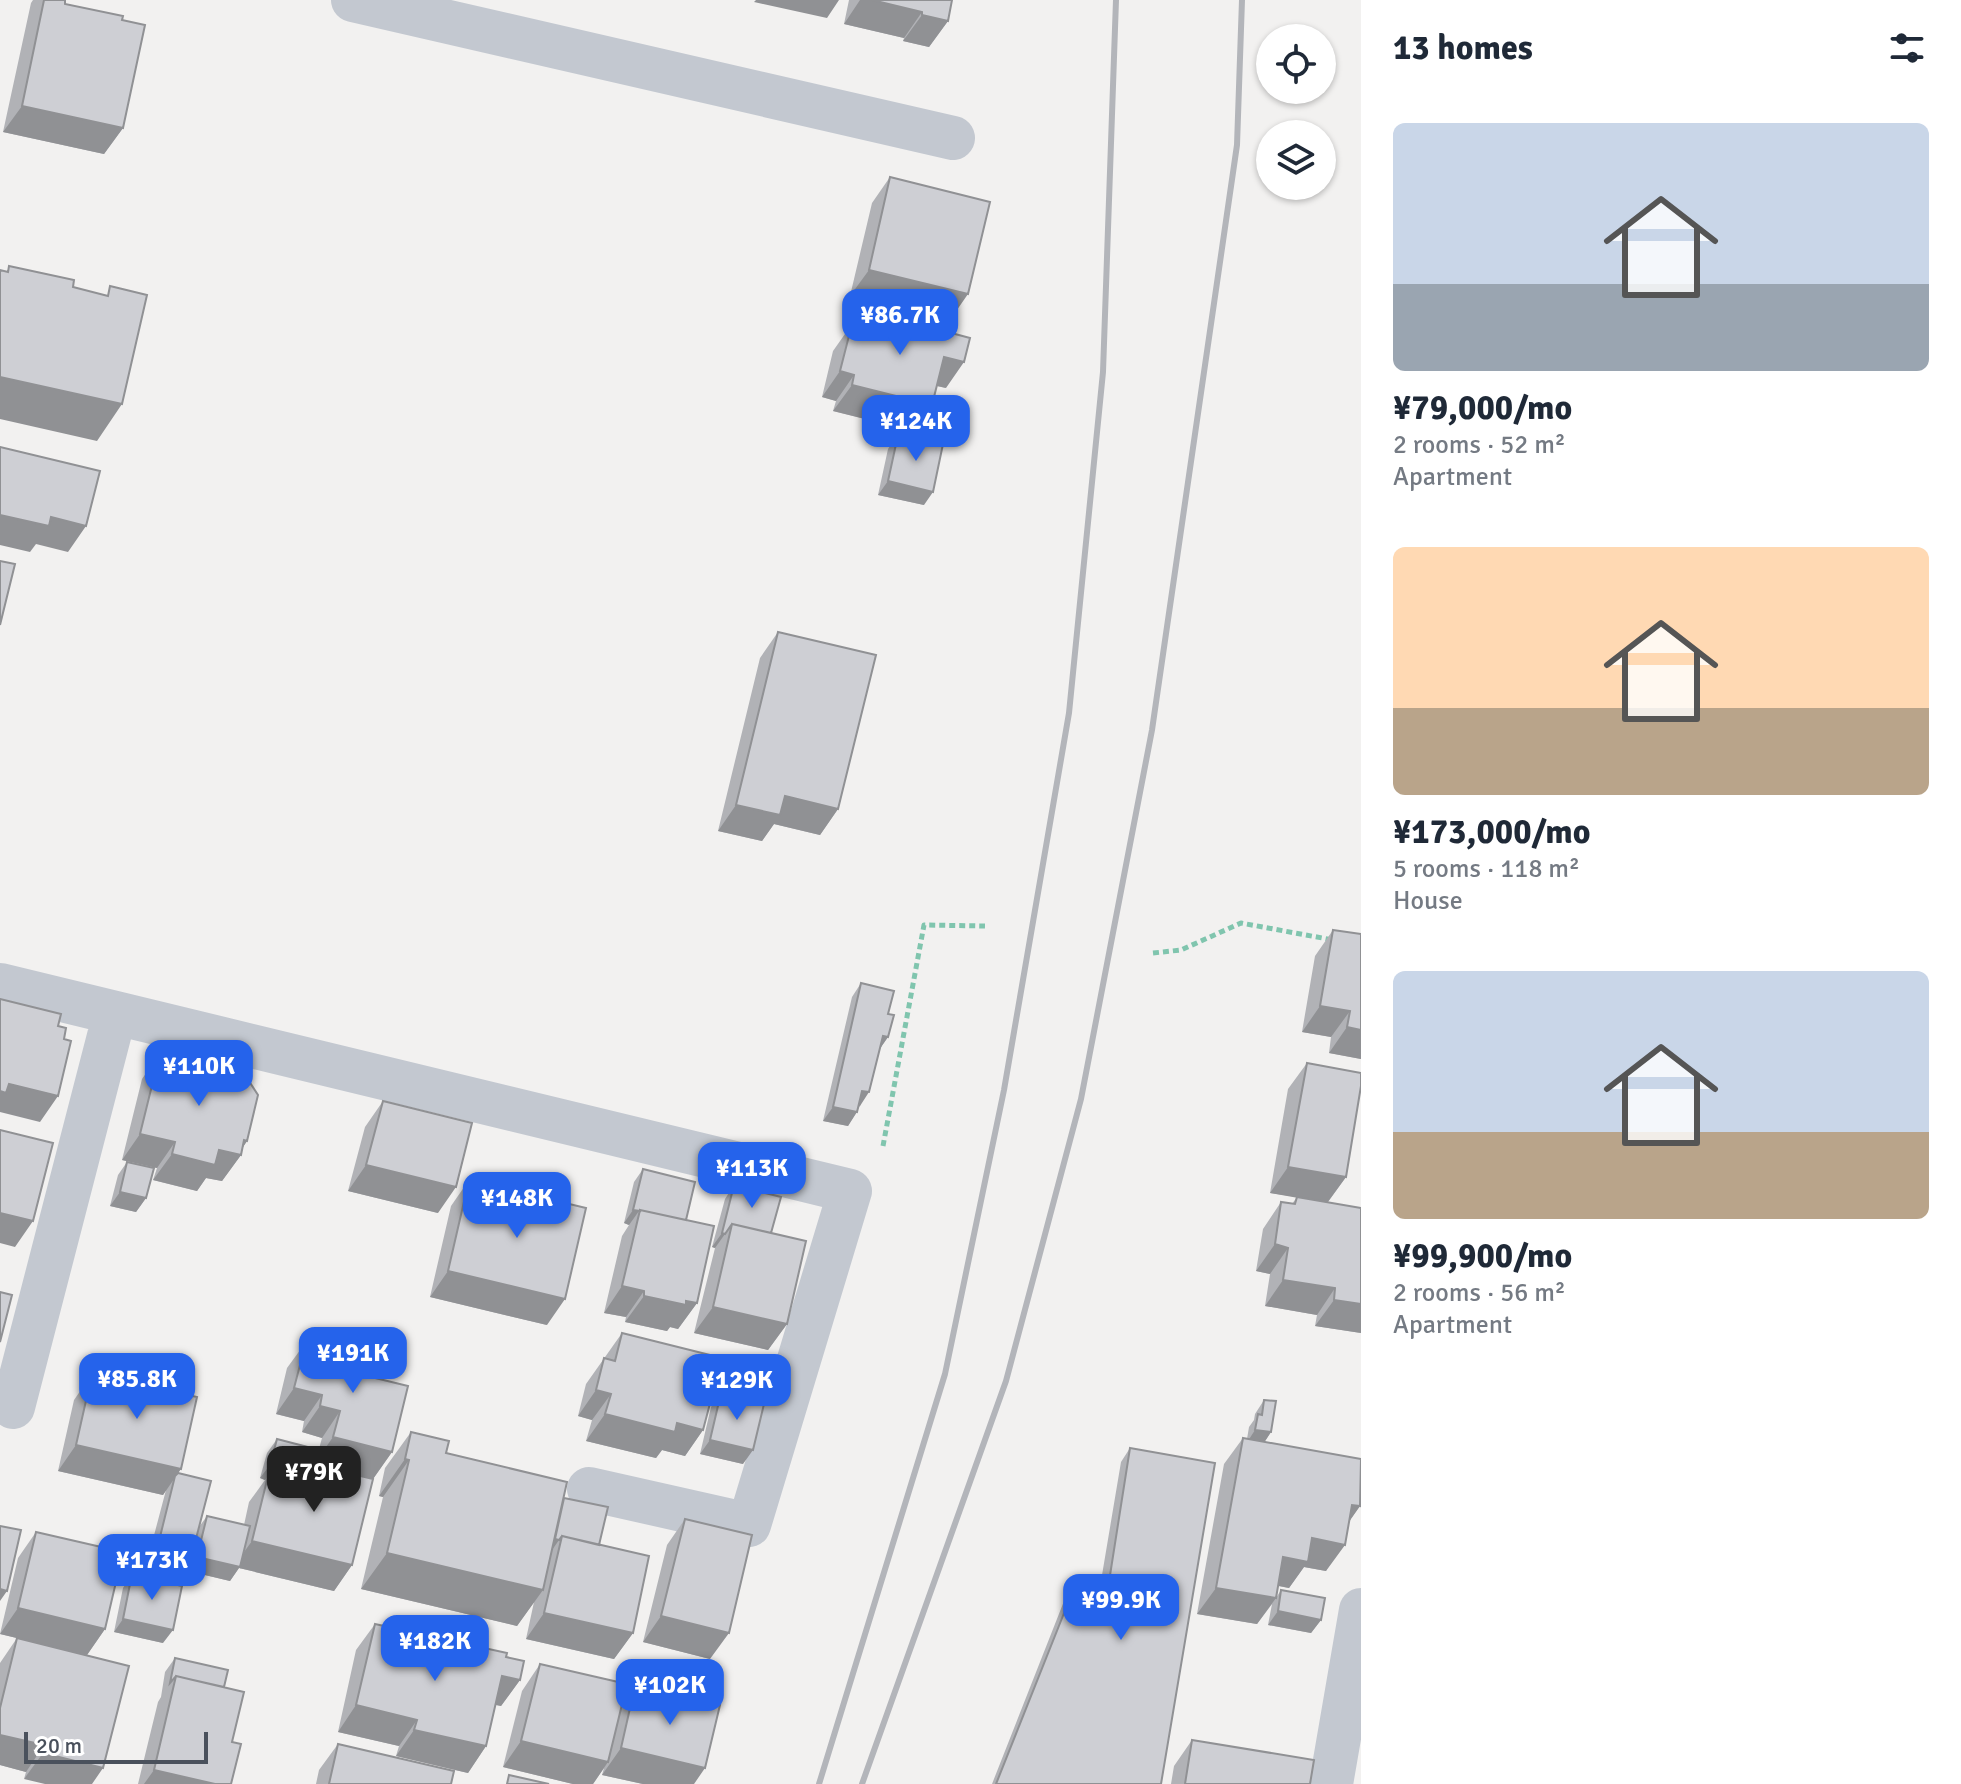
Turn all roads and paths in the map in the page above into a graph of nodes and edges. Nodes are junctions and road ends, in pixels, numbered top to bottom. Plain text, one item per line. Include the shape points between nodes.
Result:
1 (353, 0) edge
2 (953, 138) dead end
3 (985, 926) dead end
4 (1346, 942) edge
5 (1153, 953) dead end
6 (0, 985) edge
7 (115, 1013) junction
8 (850, 1191) junction
9 (13, 1407) dead end
10 (589, 1489) dead end
11 (1361, 1610) edge
12 (1331, 1784) edge

1 - 2 street
3 - 8 path via 924,925 874,1195
4 - 5 path via 1241,923 1181,950
6 - 7 street
7 - 8 street
7 - 9 street
8 - 10 street via 749,1525
11 - 12 street

